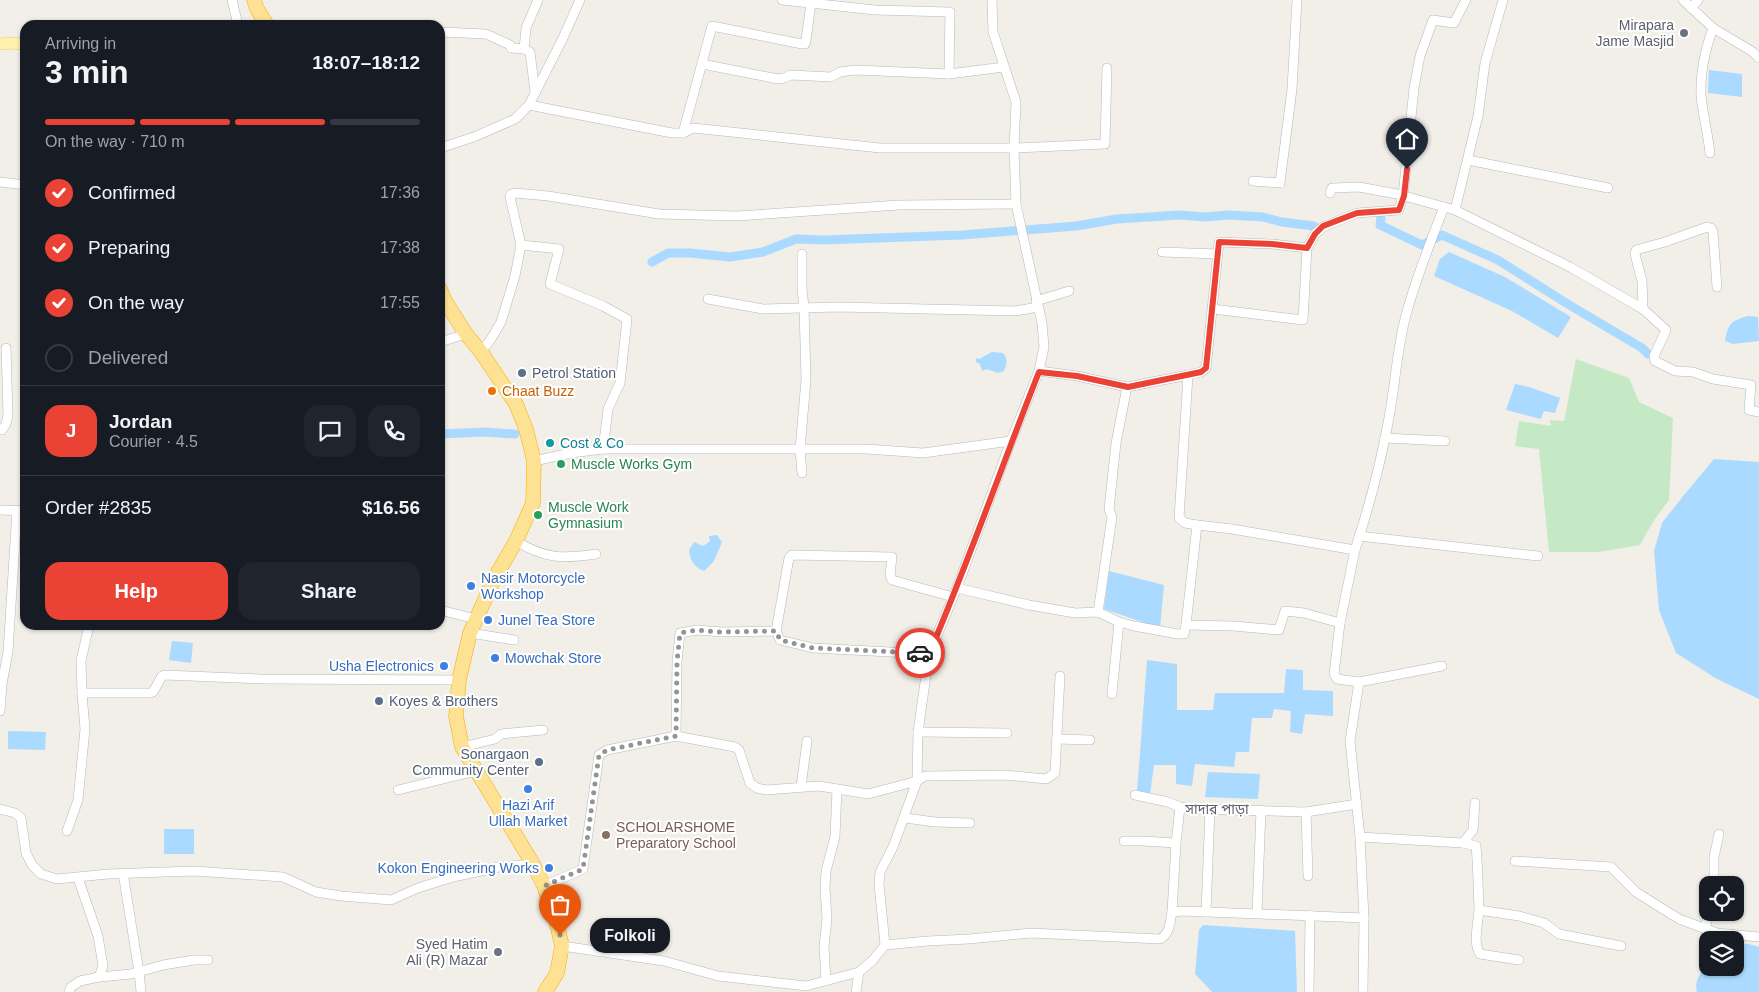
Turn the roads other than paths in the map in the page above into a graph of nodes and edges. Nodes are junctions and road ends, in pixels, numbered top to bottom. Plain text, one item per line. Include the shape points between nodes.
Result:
1 (232, 0) edge
2 (254, 0) edge
3 (538, 0) edge
4 (580, 0) edge
5 (782, 0) edge
6 (900, 0) edge
7 (992, 0) edge
8 (1297, 0) edge
9 (1466, 0) edge
10 (1503, 0) edge
11 (1683, 0) edge
12 (1698, 0) edge
13 (811, 3) junction
14 (1692, 8) junction
15 (901, 11) junction
16 (237, 20) edge
17 (264, 20) edge
18 (1713, 28) junction
19 (445, 32) edge
20 (0, 44) edge
21 (20, 44) edge
22 (524, 49) junction
23 (1759, 58) edge
24 (702, 64) junction
25 (1004, 68) junction
26 (1106, 68) dead end
27 (949, 74) junction
28 (536, 92) junction
29 (529, 105) junction
30 (683, 133) junction
31 (445, 146) edge
32 (1014, 148) junction
33 (1710, 153) dead end
34 (1468, 160) junction
35 (1253, 181) dead end
36 (0, 182) edge
37 (20, 185) edge
38 (1608, 188) dead end
39 (1330, 193) dead end
40 (1404, 196) junction
41 (1016, 204) junction
42 (1444, 208) junction
43 (1455, 210) junction
44 (521, 245) junction
45 (1307, 248) junction
46 (1162, 252) dead end
47 (802, 254) dead end
48 (1218, 254) junction
49 (1717, 287) dead end
50 (1069, 291) dead end
51 (708, 299) dead end
52 (445, 302) edge
53 (1037, 304) junction
54 (804, 308) junction
55 (1212, 309) junction
56 (1643, 309) junction
57 (466, 334) junction
58 (445, 340) edge
59 (6, 348) dead end
60 (481, 352) junction
61 (1039, 372) junction
62 (1188, 375) junction
63 (1128, 387) junction
64 (1759, 412) edge
65 (0, 430) edge
66 (1385, 438) junction
67 (1011, 441) junction
68 (1445, 442) dead end
69 (603, 449) junction
70 (800, 449) junction
71 (534, 461) junction
72 (802, 473) dead end
73 (0, 510) edge
74 (20, 510) edge
75 (20, 521) edge
76 (1197, 525) junction
77 (1359, 536) junction
78 (516, 541) junction
79 (1355, 550) junction
80 (596, 554) dead end
81 (1538, 556) dead end
82 (955, 592) junction
83 (445, 611) edge
84 (1098, 612) junction
85 (476, 618) junction
86 (1119, 622) junction
87 (1340, 623) junction
88 (1186, 624) junction
89 (88, 630) edge
90 (776, 631) junction
91 (470, 633) junction
92 (514, 640) dead end
93 (929, 654) junction
94 (1442, 666) dead end
95 (1060, 676) dead end
96 (459, 680) junction
97 (1359, 682) junction
98 (82, 694) junction
99 (1112, 694) dead end
100 (0, 711) edge
101 (543, 730) dead end
102 (918, 732) junction
103 (1007, 733) dead end
104 (676, 736) junction
105 (1057, 739) junction
106 (1090, 740) dead end
107 (807, 741) dead end
108 (462, 747) junction
109 (476, 771) junction
110 (916, 781) junction
111 (801, 787) junction
112 (837, 789) junction
113 (398, 790) dead end
114 (1134, 795) dead end
115 (1475, 803) dead end
116 (1357, 804) junction
117 (1180, 807) junction
118 (0, 809) edge
119 (1210, 809) junction
120 (1261, 810) junction
121 (1306, 812) junction
122 (905, 818) junction
123 (970, 823) dead end
124 (67, 831) dead end
125 (1719, 834) dead end
126 (1360, 837) junction
127 (1124, 841) dead end
128 (1176, 843) junction
129 (1463, 843) junction
130 (1515, 861) dead end
131 (533, 864) junction
132 (123, 873) junction
133 (1308, 876) dead end
134 (1714, 876) edge
135 (78, 878) junction
136 (544, 886) junction
137 (1479, 910) junction
138 (1172, 912) junction
139 (1206, 912) junction
140 (1257, 913) junction
141 (1310, 915) junction
142 (1364, 918) junction
143 (1707, 921) edge
144 (1705, 929) junction
145 (1759, 937) edge
146 (885, 945) junction
147 (562, 946) junction
148 (1621, 946) dead end
149 (208, 960) dead end
150 (1519, 960) dead end
151 (139, 972) junction
152 (860, 972) junction
153 (99, 977) junction
154 (826, 981) junction
155 (69, 992) edge
156 (141, 992) edge
157 (545, 992) edge
158 (856, 992) edge
159 (1309, 992) edge
160 (1363, 992) edge

1 - 16 street
2 - 17 highway
3 - 22 street via 526,28
4 - 28 street
5 - 13 street
6 - 15 street
7 - 25 street via 993,32
8 - 35 street via 1292,90 1280,183
9 - 40 street via 1454,23 1433,20 1420,56
10 - 34 street via 1485,63
11 - 14 street
12 - 14 street
13 - 15 street
13 - 24 street via 805,44 714,25 710,29
14 - 18 street
15 - 27 street via 950,12
18 - 23 street
18 - 33 street via 1705,48 1701,95
19 - 22 street via 486,34 511,48
20 - 21 main road
22 - 28 street via 530,52
24 - 27 street via 778,79 791,75 831,77 855,70
24 - 30 street
25 - 27 street
25 - 32 street via 1016,102
26 - 32 street via 1105,144
28 - 29 street
29 - 30 street
29 - 31 street via 515,119
30 - 32 street via 694,128 880,148
32 - 41 street
34 - 38 street
34 - 43 street
36 - 37 street
39 - 40 street via 1332,188 1359,187
40 - 42 street
40 - 45 street via 1399,210 1357,213 1323,226
41 - 44 street via 899,205 737,216 659,214 515,193 510,197
41 - 53 street
42 - 43 street
42 - 66 street via 1424,256 1406,316
43 - 56 street via 1570,267
44 - 60 street via 501,322
44 - 69 street via 559,249 550,284 627,319 620,382 608,409
45 - 48 street via 1219,242
45 - 55 street via 1303,320
46 - 48 street
47 - 54 street
48 - 55 street
49 - 56 street via 1713,232 1707,227 1636,250
50 - 53 street
51 - 54 street via 763,309
52 - 57 highway
53 - 54 street via 1015,311
53 - 61 street via 1044,347
54 - 70 street via 806,380
55 - 62 street via 1206,368
56 - 64 street via 1666,330 1654,356 1655,361 1675,371 1751,385 1749,410
57 - 58 street
57 - 60 highway
59 - 65 street via 8,415
60 - 71 highway via 516,404
61 - 63 street
61 - 67 street
62 - 63 street
62 - 76 street via 1179,518
63 - 84 street via 1116,443 1109,510 1112,517
66 - 68 street
66 - 77 street
67 - 70 street via 923,453 867,448
67 - 82 street
69 - 70 street
69 - 71 street via 571,452
70 - 72 street
71 - 78 highway via 533,503
73 - 74 street
75 - 100 street
76 - 79 street
76 - 88 street
77 - 79 street
77 - 81 street
78 - 80 street via 532,551 557,557
78 - 85 highway
79 - 87 street
82 - 84 street via 1075,613
82 - 90 street via 892,580 892,557 792,555
82 - 93 street
83 - 85 street
84 - 86 street
85 - 91 highway
86 - 88 street via 1178,634 1184,634
86 - 99 street
87 - 88 street via 1285,611 1278,630
87 - 97 street via 1334,674 1337,679
89 - 98 street via 81,661
90 - 93 street via 780,640 813,648
90 - 104 street via 697,630 680,633
91 - 92 street
91 - 96 highway
93 - 102 street
94 - 97 street
95 - 105 street
96 - 98 street via 165,675 150,693
96 - 108 highway via 456,716
97 - 116 street via 1350,741
98 - 124 street via 85,729 79,791
101 - 108 street via 502,734 495,739
102 - 103 street
102 - 110 street
104 - 111 street via 735,747 739,750 750,783 757,788
104 - 136 street via 607,750 599,755 583,869
105 - 106 street
105 - 110 street via 1055,773 1046,779 1005,775 925,776
107 - 111 street
108 - 109 highway
109 - 113 street
109 - 131 highway
110 - 112 street via 868,794
110 - 122 street
111 - 112 street
112 - 154 street via 835,837 825,888
114 - 117 street
115 - 129 street via 1473,830
116 - 121 street, সাদার পাড়া
116 - 126 street
117 - 119 street, সাদার পাড়া
117 - 128 street, সাদার পাড়া
118 - 135 street via 21,818 26,853 41,874 57,879
119 - 120 street, সাদার পাড়া
119 - 139 street
120 - 121 street, সাদার পাড়া
120 - 140 street
121 - 133 street
122 - 123 street
122 - 146 street via 880,872
125 - 134 street
126 - 129 street
126 - 142 street
127 - 128 street
128 - 138 street, সাদার পাড়া
129 - 137 street via 1476,846
130 - 144 street via 1611,867 1636,892 1666,912
131 - 132 street via 453,877 391,900 316,892 282,877 194,870
131 - 136 highway
132 - 135 street
132 - 151 street
135 - 153 street via 98,936 103,966
136 - 147 highway
137 - 148 street via 1519,916 1544,923 1559,934
137 - 150 street via 1478,952
138 - 139 street
138 - 146 street, সাদার পাড়া via 1165,937 1160,939 1031,933
139 - 140 street
140 - 141 street
141 - 142 street
141 - 159 street
142 - 160 street
143 - 144 street
144 - 145 street
146 - 152 street
147 - 154 street via 664,960 718,976 806,986
147 - 157 highway via 557,973
149 - 151 street via 163,965
151 - 153 street
151 - 156 street
152 - 154 street
152 - 158 street
153 - 155 street via 80,981

